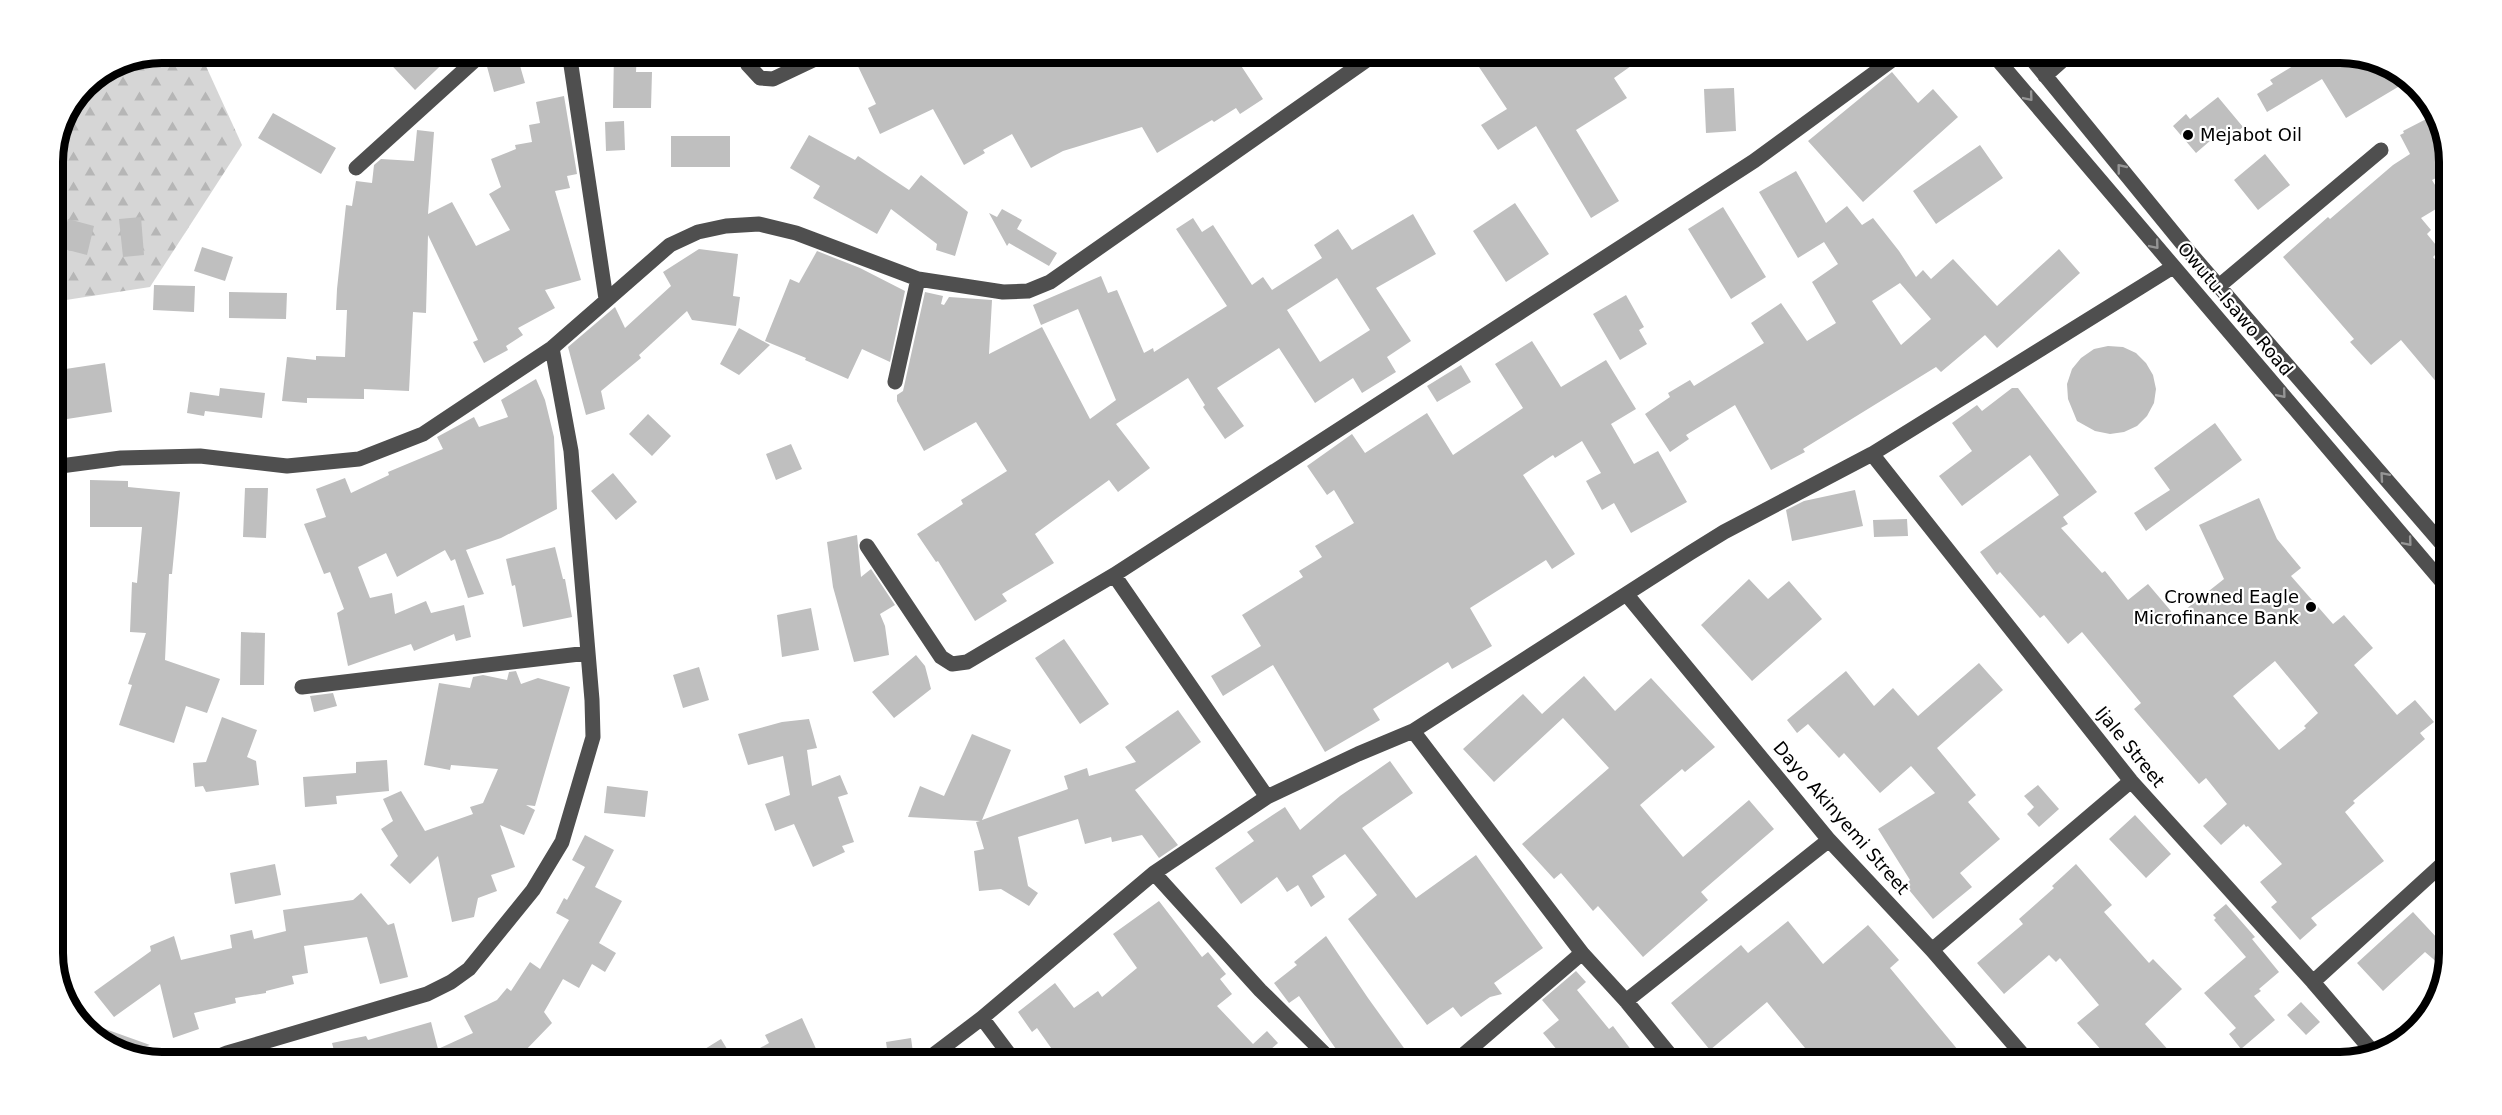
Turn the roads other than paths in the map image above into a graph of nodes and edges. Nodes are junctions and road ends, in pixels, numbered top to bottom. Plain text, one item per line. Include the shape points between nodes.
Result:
1 (472, 63) edge
2 (571, 63) edge
3 (747, 63) edge
4 (807, 63) edge
5 (1362, 63) edge
6 (1888, 63) edge
7 (2000, 63) edge
8 (2034, 63) edge
9 (2060, 63) edge
10 (2045, 76) junction
11 (2381, 150) dead end
12 (356, 168) dead end
13 (2173, 267) junction
14 (918, 279) junction
15 (2219, 286) junction
16 (606, 299) junction
17 (552, 348) junction
18 (895, 382) dead end
19 (1872, 454) junction
20 (63, 466) edge
21 (2439, 540) edge
22 (867, 546) dead end
23 (1114, 575) junction
24 (2439, 578) edge
25 (1628, 595) junction
26 (588, 653) junction
27 (302, 687) dead end
28 (1413, 731) junction
29 (2131, 781) junction
30 (1267, 797) junction
31 (1829, 840) junction
32 (2439, 868) edge
33 (1154, 873) junction
34 (1932, 950) junction
35 (1582, 952) junction
36 (2313, 982) junction
37 (1626, 1001) junction
38 (982, 1018) junction
39 (2369, 1048) edge
40 (230, 1052) edge
41 (937, 1052) edge
42 (1007, 1052) edge
43 (1323, 1052) edge
44 (1467, 1052) edge
45 (1668, 1052) edge
46 (2020, 1052) edge

1 - 12 street
2 - 16 street
3 - 4 street via 760,78 773,79
5 - 14 street via 1050,282 1028,291 1003,292
6 - 23 street via 1754,161
7 -> 13 street, Owutu-Isawo Road
8 - 10 street, Owutu-Isawo Road
9 - 10 street
15 -> 10 street, Owutu-Isawo Road
11 - 15 street
13 - 19 street
13 -> 24 street, Owutu-Isawo Road
14 - 16 street via 796,233 759,224 698,232 670,245
14 - 18 street
21 -> 15 street, Owutu-Isawo Road
16 - 17 street
17 - 20 street via 423,434 359,459 287,466 200,456
17 - 26 street via 571,451
19 - 25 street via 1724,532
19 - 29 street, Ijale Street
22 - 23 street via 941,657 952,664 967,662
23 - 30 street
25 - 28 street
25 - 31 street, Dayo Akinyemi Street
26 - 27 street
26 - 40 street via 593,737 562,842 533,890 469,969 428,994
28 - 30 street
28 - 35 street
29 - 34 street
29 - 36 street, Ijale Street
30 - 33 street
31 - 34 street, Dayo Akinyemi Street
31 - 37 street
32 - 36 street
33 - 38 street
33 - 43 street via 1260,990
34 - 46 street, Dayo Akinyemi Street
35 - 37 street
35 - 44 street
36 - 39 street, Ijale Street
37 - 45 street
38 - 41 street
38 - 42 street

